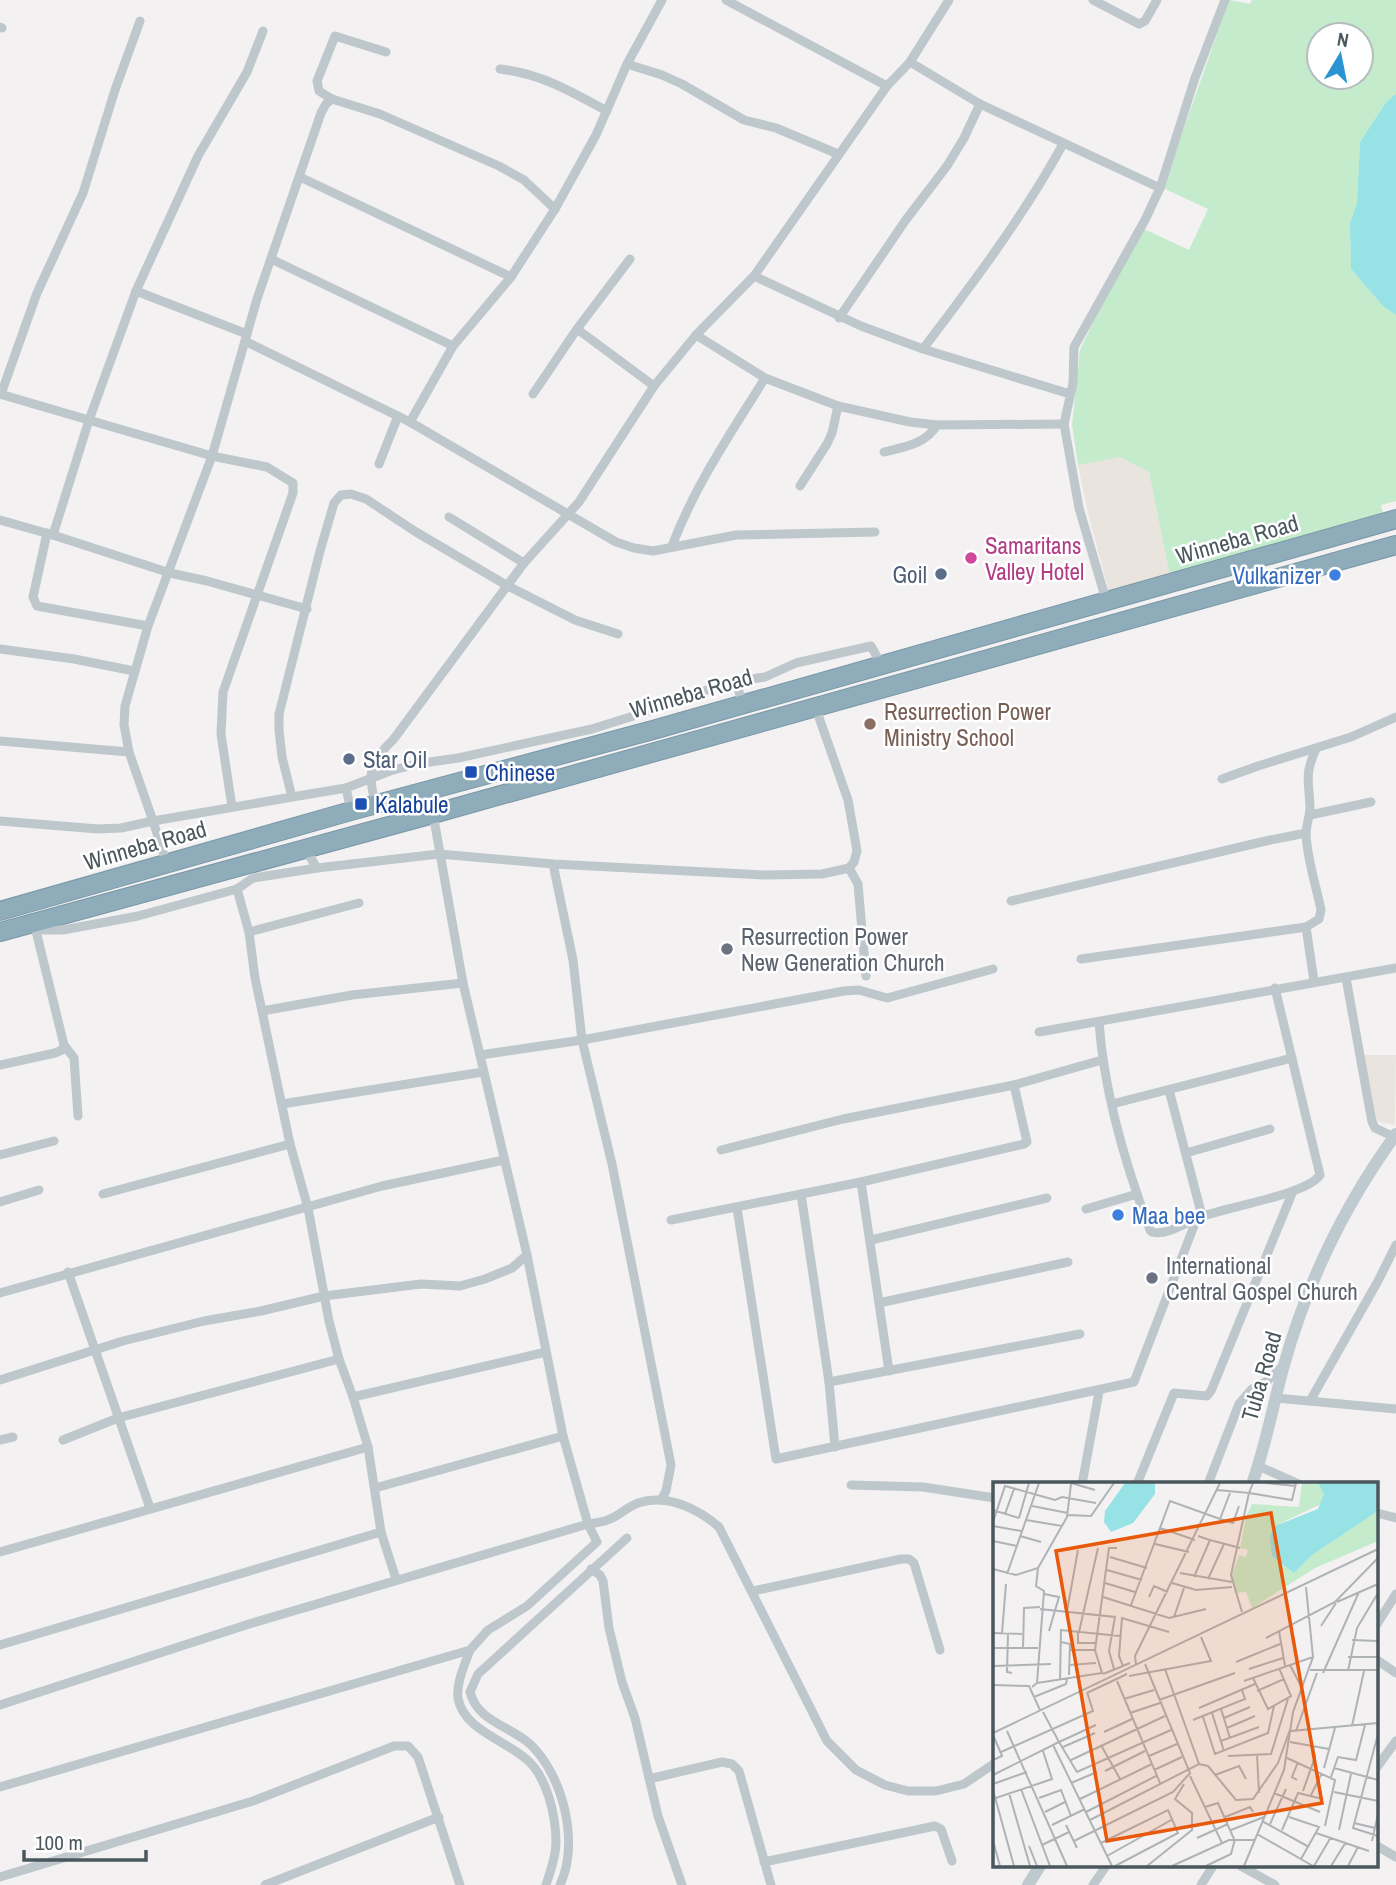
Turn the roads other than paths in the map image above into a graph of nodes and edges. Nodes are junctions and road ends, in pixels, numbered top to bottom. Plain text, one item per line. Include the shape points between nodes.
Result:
1 (662, 0) edge
2 (726, 0) edge
3 (948, 0) edge
4 (1093, 0) edge
5 (1157, 0) edge
6 (1225, 0) edge
7 (140, 21) dead end
8 (263, 31) dead end
9 (386, 52) dead end
10 (910, 62) junction
11 (627, 64) junction
12 (500, 69) dead end
13 (887, 86) junction
14 (332, 99) junction
15 (980, 104) junction
16 (607, 111) junction
17 (1063, 144) junction
18 (838, 155) junction
19 (300, 177) junction
20 (1160, 188) junction
21 (555, 209) junction
22 (271, 259) junction
23 (630, 259) dead end
24 (754, 276) junction
25 (511, 277) junction
26 (136, 291) junction
27 (839, 318) junction
28 (577, 329) junction
29 (696, 335) junction
30 (246, 338) junction
31 (453, 346) junction
32 (923, 349) junction
33 (765, 378) junction
34 (654, 386) junction
35 (0, 394) edge
36 (533, 394) dead end
37 (1070, 394) junction
38 (838, 406) junction
39 (398, 416) junction
40 (89, 420) junction
41 (410, 422) junction
42 (1064, 424) junction
43 (937, 425) junction
44 (884, 452) dead end
45 (212, 456) junction
46 (379, 464) dead end
47 (800, 486) dead end
48 (569, 514) junction
49 (449, 517) dead end
50 (1396, 519) edge
51 (0, 520) edge
52 (875, 532) dead end
53 (50, 534) junction
54 (1396, 545) edge
55 (671, 546) junction
56 (524, 563) junction
57 (170, 573) junction
58 (1171, 583) junction
59 (508, 586) junction
60 (255, 595) junction
61 (1106, 600) junction
62 (1178, 605) junction
63 (307, 609) junction
64 (148, 626) junction
65 (618, 634) dead end
66 (0, 649) edge
67 (881, 664) junction
68 (134, 671) junction
69 (736, 680) junction
70 (742, 703) junction
71 (815, 706) junction
72 (1396, 717) edge
73 (594, 737) junction
74 (0, 741) edge
75 (1316, 749) junction
76 (129, 752) junction
77 (1222, 779) dead end
78 (369, 780) junction
79 (346, 788) junction
80 (292, 797) junction
81 (1371, 802) dead end
82 (376, 805) junction
83 (232, 807) junction
84 (351, 811) junction
85 (433, 814) junction
86 (1310, 815) junction
87 (0, 821) edge
88 (153, 821) junction
89 (1306, 833) junction
90 (304, 848) junction
91 (439, 853) junction
92 (553, 864) junction
93 (167, 865) junction
94 (317, 868) junction
95 (849, 868) junction
96 (237, 889) junction
97 (79, 890) junction
98 (1011, 901) dead end
99 (359, 903) dead end
100 (0, 911) edge
101 (81, 911) junction
102 (35, 926) junction
103 (1306, 927) junction
104 (0, 932) edge
105 (249, 932) junction
106 (1081, 959) dead end
107 (1396, 968) edge
108 (993, 969) dead end
109 (866, 976) dead end
110 (1346, 978) junction
111 (1314, 981) junction
112 (463, 983) junction
113 (1275, 988) junction
114 (262, 1011) junction
115 (1100, 1022) junction
116 (1039, 1032) dead end
117 (582, 1040) junction
118 (64, 1045) junction
119 (480, 1055) junction
120 (1292, 1058) junction
121 (1102, 1060) junction
122 (0, 1065) edge
123 (483, 1072) junction
124 (1014, 1084) junction
125 (1169, 1090) junction
126 (282, 1104) junction
127 (1112, 1104) junction
128 (78, 1116) dead end
129 (1270, 1129) dead end
130 (1395, 1136) edge
131 (54, 1141) dead end
132 (290, 1144) junction
133 (721, 1150) dead end
134 (1186, 1153) junction
135 (0, 1155) edge
136 (504, 1160) junction
137 (861, 1182) junction
138 (39, 1190) dead end
139 (1293, 1191) junction
140 (103, 1194) dead end
141 (801, 1194) junction
142 (1136, 1194) junction
143 (1047, 1198) dead end
144 (0, 1202) edge
145 (309, 1208) junction
146 (737, 1208) junction
147 (1086, 1209) dead end
148 (1199, 1217) junction
149 (671, 1220) dead end
150 (871, 1240) junction
151 (1396, 1245) edge
152 (527, 1255) junction
153 (1068, 1262) dead end
154 (68, 1272) junction
155 (0, 1293) edge
156 (324, 1296) junction
157 (879, 1303) junction
158 (1080, 1334) dead end
159 (96, 1350) junction
160 (546, 1352) junction
161 (339, 1359) junction
162 (1285, 1363) junction
163 (889, 1371) junction
164 (0, 1380) edge
165 (829, 1382) junction
166 (1099, 1392) junction
167 (353, 1397) junction
168 (1276, 1398) junction
169 (1310, 1401) junction
170 (1396, 1409) edge
171 (118, 1418) junction
172 (563, 1436) junction
173 (13, 1437) dead end
174 (0, 1440) edge
175 (63, 1440) dead end
176 (368, 1447) junction
177 (835, 1447) junction
178 (1258, 1466) junction
179 (1083, 1482) edge
180 (1138, 1482) edge
181 (1209, 1482) edge
182 (1253, 1482) edge
183 (1294, 1482) edge
184 (851, 1485) dead end
185 (376, 1488) junction
186 (993, 1498) edge
187 (661, 1500) junction
188 (150, 1508) junction
189 (1378, 1513) edge
190 (1396, 1518) edge
191 (588, 1524) junction
192 (381, 1532) junction
193 (627, 1538) dead end
194 (0, 1552) edge
195 (591, 1569) junction
196 (396, 1580) junction
197 (753, 1591) junction
198 (1396, 1594) edge
199 (1378, 1622) edge
200 (0, 1645) edge
201 (470, 1650) junction
202 (940, 1650) dead end
203 (1378, 1661) edge
204 (1396, 1673) edge
205 (0, 1705) edge
206 (1396, 1741) edge
207 (993, 1764) edge
208 (1378, 1766) edge
209 (649, 1779) junction
210 (0, 1787) edge
211 (439, 1817) junction
212 (1378, 1847) edge
213 (1396, 1857) edge
214 (951, 1861) dead end
215 (764, 1863) junction
216 (1039, 1868) edge
217 (1105, 1868) edge
218 (1212, 1868) edge
219 (1245, 1868) edge
220 (0, 1877) edge
221 (265, 1885) edge
222 (460, 1885) edge
223 (545, 1885) edge
224 (560, 1885) edge
225 (682, 1885) edge
226 (771, 1885) edge
227 (1028, 1885) edge
228 (1093, 1885) edge
229 (1201, 1885) edge
230 (1275, 1885) edge

1 - 11 street
2 - 13 street
3 - 10 street
4 - 5 street via 1139,24
6 - 20 street
7 - 35 street via 83,194 37,293
8 - 26 street via 243,82 198,156
9 - 14 street via 335,36 316,87
10 - 13 street
10 - 15 street
11 - 16 street
11 - 18 street via 662,75 744,120 776,128
12 - 16 street via 555,82
13 - 18 street
14 - 19 street via 321,113
14 - 21 street via 380,114 499,166 524,180
15 - 17 street
15 - 27 street via 947,166
16 - 21 street
17 - 20 street
17 - 32 street via 993,255
18 - 24 street
19 - 22 street
19 - 25 street
20 - 37 street via 1074,347
21 - 25 street
22 - 30 street
22 - 31 street
23 - 28 street
24 - 27 street
24 - 29 street
25 - 31 street
26 - 30 street
26 - 40 street
27 - 32 street
28 - 34 street
28 - 36 street
29 - 33 street
29 - 34 street
30 - 39 street
30 - 45 street
31 - 41 street
32 - 37 street
33 - 38 street
33 - 55 street via 702,478
34 - 48 street
35 - 40 street
37 - 42 street
38 - 43 street
38 - 47 street via 827,444
39 - 41 street
39 - 46 street
40 - 45 street
40 - 53 street
41 - 48 street
42 - 43 street
42 - 61 street via 1079,508
43 - 44 street via 921,441
45 - 57 street
45 - 60 street via 267,467 293,483
48 - 55 street via 634,548 653,551
48 - 56 street
49 - 56 street
50 - 58 highway, Winneba Road
51 - 53 street
52 - 55 street via 736,535
53 - 57 street
53 - 64 street via 33,597 37,606
54 - 62 highway, Winneba Road
56 - 59 street
57 - 60 street
57 - 64 street
58 - 61 highway, Winneba Road
58 - 62 highway
59 - 63 street via 366,499 341,495 334,503
59 - 65 street via 575,620
59 - 78 street via 380,752
60 - 63 street
60 - 83 street via 223,692 221,734
61 - 67 highway, Winneba Road
62 - 71 highway, Winneba Road
63 - 80 street via 279,715 282,757
64 - 68 street
66 - 68 street
67 - 69 street via 871,646 796,663 765,677
67 - 70 highway, Winneba Road
68 - 76 street via 125,706
69 - 70 street
69 - 73 street
70 - 73 highway, Winneba Road
71 - 85 highway, Winneba Road
71 - 95 street via 850,812 858,851
72 - 75 street
73 - 78 street via 416,764
73 - 82 highway, Winneba Road
74 - 76 street
75 - 77 street
75 - 86 street via 1308,768
76 - 88 street
78 - 79 street
78 - 82 street
79 - 80 street
79 - 84 street
80 - 83 street
81 - 86 street
82 - 84 highway, Winneba Road
83 - 88 street
84 - 93 highway, Winneba Road
85 - 90 highway, Winneba Road
85 - 91 street
86 - 89 street
87 - 88 street via 98,829
88 - 93 street
89 - 98 street
89 - 103 street via 1321,910 1319,919
90 - 94 street
90 - 101 highway, Winneba Road
91 - 92 street
91 - 94 street
91 - 112 street
92 - 95 street via 765,875 822,874
92 - 117 street via 573,960
93 - 97 highway, Winneba Road
94 - 96 street via 253,878
95 - 109 street via 858,884
96 - 102 street via 138,916 63,930
96 - 105 street
97 - 100 highway, Winneba Road
97 - 101 highway
99 - 105 street
101 - 102 highway, Winneba Road
102 - 104 highway, Winneba Road
102 - 118 street
103 - 106 street
103 - 111 street
105 - 114 street
107 - 110 street
108 - 117 street via 887,998 844,990
110 - 111 street
110 - 130 street via 1372,1122 1375,1128
111 - 113 street
112 - 114 street
112 - 119 street
113 - 115 street
113 - 120 street
114 - 126 street
115 - 116 street
115 - 121 street
117 - 119 street
117 - 187 street via 612,1164 671,1465
118 - 122 street via 55,1053
118 - 128 street via 74,1058
119 - 123 street
120 - 125 street
120 - 139 street via 1321,1170 1316,1181
121 - 124 street
121 - 127 street
123 - 126 street
123 - 136 street
124 - 133 street
124 - 137 street via 1027,1133 1024,1144
125 - 127 street
125 - 134 street
126 - 132 street
127 - 142 street
129 - 134 street
130 - 162 street, Tuba Road via 1360,1190 1313,1279
131 - 135 street
132 - 140 street
132 - 145 street
134 - 148 street
136 - 145 street via 382,1186
136 - 152 street
137 - 141 street
137 - 150 street
138 - 144 street
139 - 148 street
139 - 180 street via 1211,1391 1208,1396 1174,1393
141 - 146 street
141 - 165 street
142 - 147 street
142 - 148 street via 1152,1232 1160,1234
143 - 150 street
145 - 154 street
145 - 156 street
146 - 149 street
146 - 177 street via 776,1459
148 - 166 street via 1137,1377 1134,1382
150 - 157 street
151 - 169 street
152 - 156 street via 512,1268 460,1286 421,1284
152 - 160 street
153 - 157 street
154 - 155 street
154 - 159 street
156 - 159 street
156 - 161 street
157 - 163 street
158 - 163 street
159 - 164 street
159 - 171 street
160 - 167 street
160 - 172 street
161 - 167 street
161 - 171 street
162 - 168 street, Tuba Road
162 - 181 street via 1238,1404
163 - 165 street
165 - 177 street
166 - 177 street
166 - 179 street
167 - 176 street
168 - 169 street
168 - 178 street, Tuba Road
169 - 170 street
171 - 175 street
171 - 188 street
172 - 185 street
172 - 191 street
173 - 174 street
176 - 185 street
176 - 188 street
178 - 182 street, Tuba Road
178 - 183 street
184 - 186 street via 923,1487
185 - 192 street
187 - 191 street via 641,1502 609,1520
187 - 197 street via 686,1506 719,1527
188 - 194 street
189 - 190 street
191 - 196 street
191 - 201 street via 597,1542 594,1547 527,1606 488,1630
192 - 196 street
192 - 200 street
193 - 195 street
195 - 209 street via 603,1581 609,1628
195 - 224 street via 478,1674 470,1692 477,1709 530,1745 555,1780 567,1822 568,1852
196 - 205 street
197 - 202 street via 909,1559
197 - 207 street via 827,1741 856,1770 885,1785 936,1791 964,1784
198 - 199 street
201 - 210 street
201 - 223 street via 458,1688 467,1717 528,1759 549,1802 556,1844
203 - 204 street
206 - 208 street
209 - 215 street via 722,1762 732,1764 739,1771
209 - 225 street
211 - 220 street via 418,1757 408,1745 394,1746 253,1801
211 - 221 street
211 - 222 street
212 - 213 street
214 - 215 street via 941,1829 935,1826
215 - 226 street
216 - 227 street
217 - 228 street
218 - 229 street
219 - 230 street

